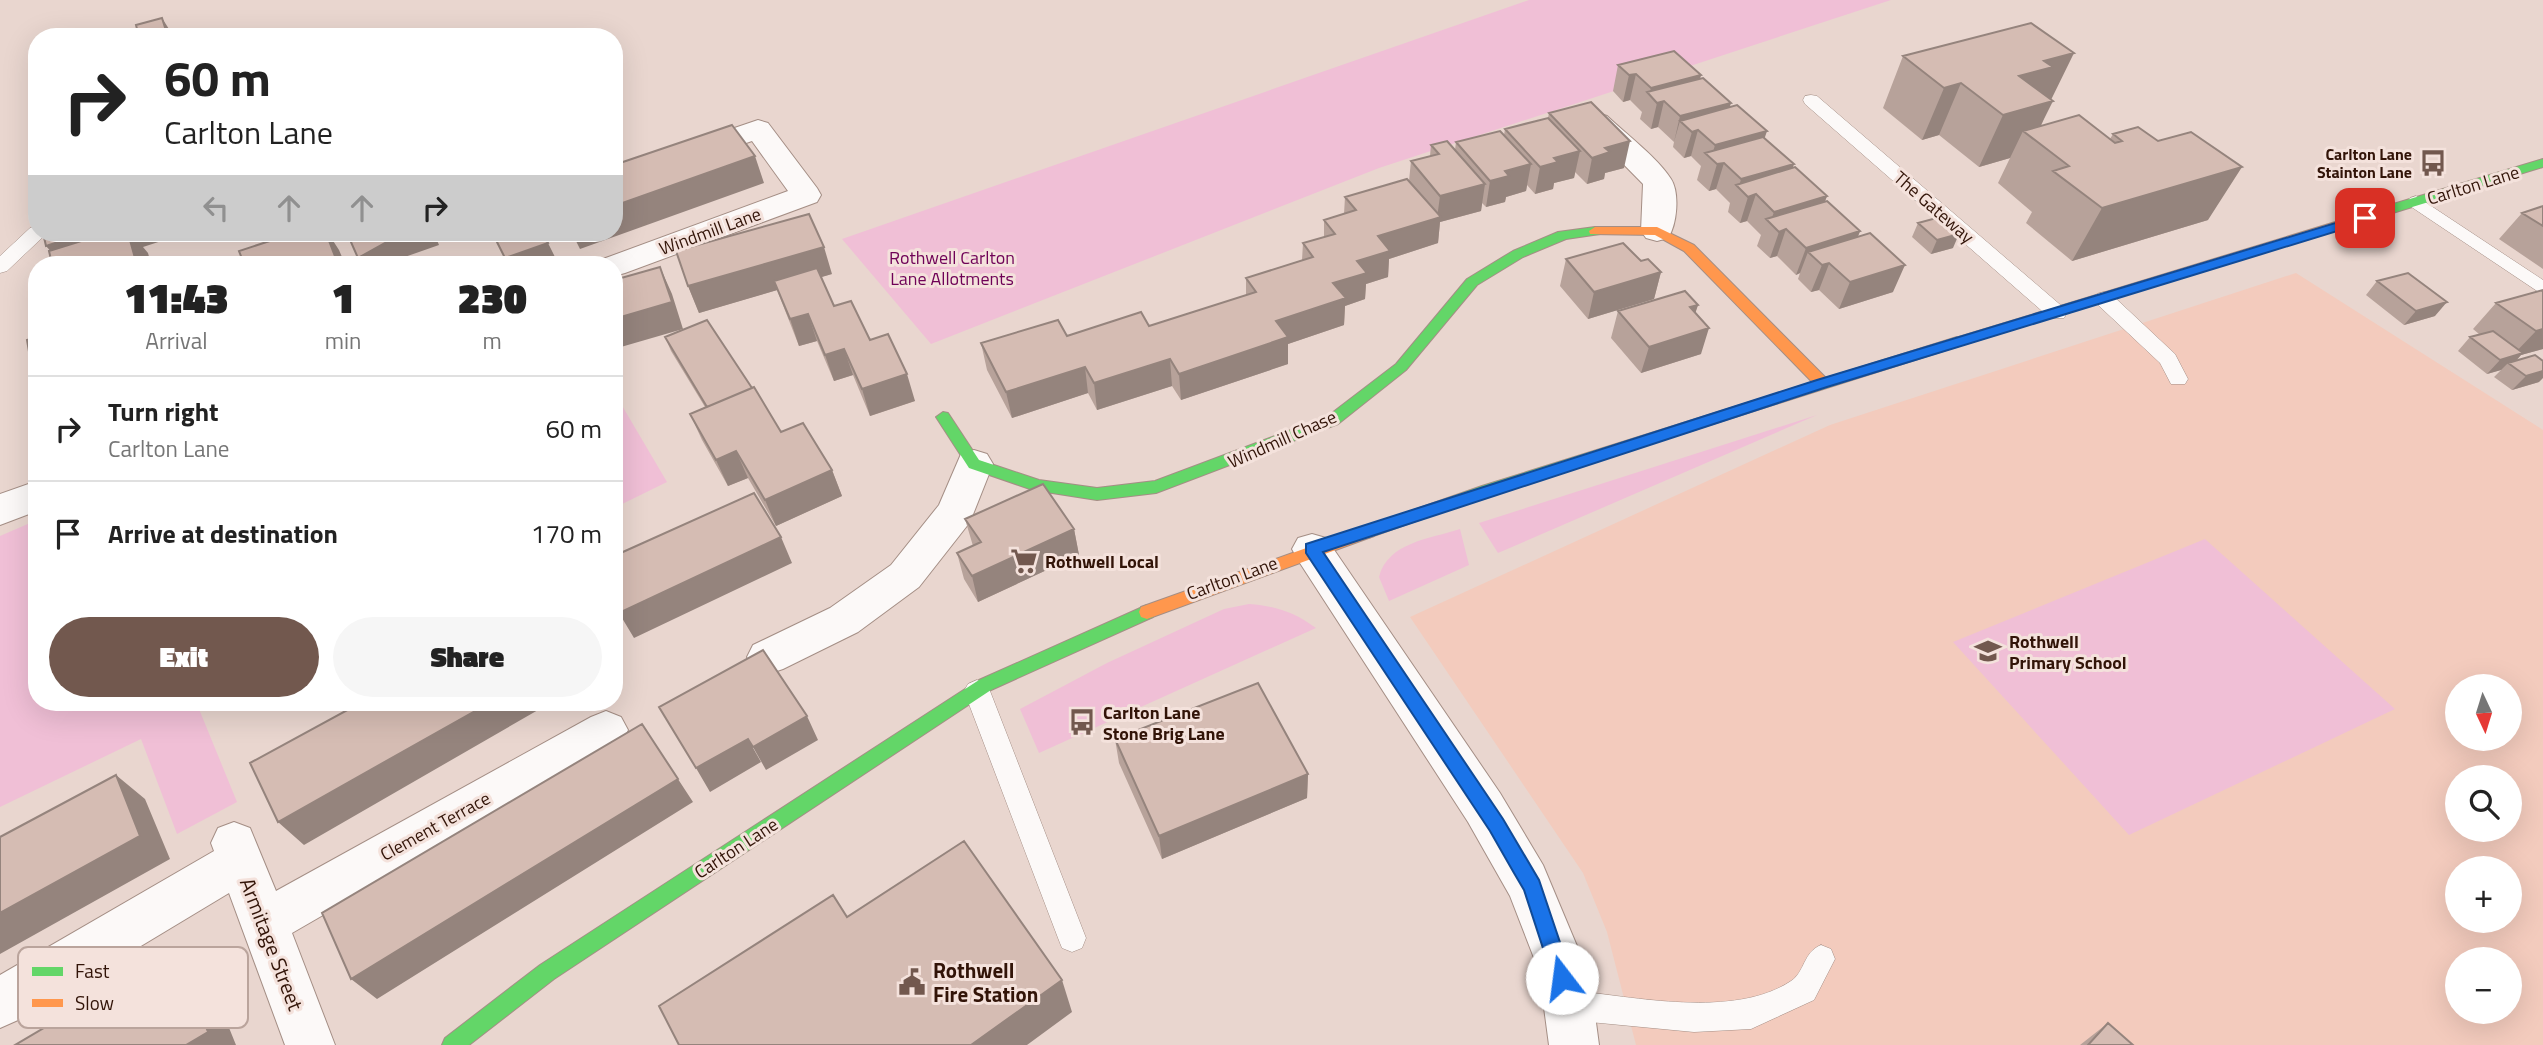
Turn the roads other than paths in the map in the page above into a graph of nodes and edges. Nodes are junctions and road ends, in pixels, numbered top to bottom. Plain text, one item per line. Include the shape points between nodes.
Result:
1 (1811, 100) dead end
2 (1597, 122) edge
3 (2543, 163) edge
4 (623, 175) edge
5 (2416, 202) junction
6 (1657, 232) junction
7 (28, 241) edge
8 (623, 263) edge
9 (0, 267) edge
10 (2543, 289) edge
11 (2104, 299) junction
12 (2057, 313) junction
13 (2178, 379) dead end
14 (1822, 383) junction
15 (943, 417) dead end
16 (974, 464) junction
17 (28, 499) edge
18 (0, 510) edge
19 (1312, 549) junction
20 (768, 657) edge
21 (976, 691) junction
22 (606, 730) dead end
23 (264, 923) junction
24 (1072, 938) dead end
25 (88, 947) edge
26 (1821, 960) dead end
27 (18, 992) edge
28 (0, 1003) edge
29 (1572, 1025) edge
30 (310, 1045) edge
31 (452, 1045) edge

1 - 12 lane, The Gateway
2 - 6 street via 1658,182
3 - 5 main road, Carlton Lane
4 - 8 street, Windmill Lane via 758,129 806,195
5 - 10 lane
5 - 11 main road, Carlton Lane
6 - 14 main road, Windmill Chase via 1689,248
6 - 16 main road, Windmill Chase via 1614,229 1563,235 1518,254 1472,282 1401,367 1333,420 1205,471 1156,487 1097,495 1038,486
7 - 9 lane
11 - 12 main road, Carlton Lane
11 - 13 lane via 2168,359
12 - 14 main road, Carlton Lane
14 - 19 main road, Carlton Lane
15 - 16 main road
16 - 20 street via 956,512 905,576 844,620
17 - 18 street
19 - 21 main road, Carlton Lane via 1166,603
19 - 29 street via 1496,825 1532,887 1556,951
21 - 24 lane
21 - 31 main road, Carlton Lane via 547,972
22 - 23 street, Clement Terrace
23 - 25 street, Armitage Street via 237,852
23 - 30 street, Armitage Street
26 - 29 lane via 1804,990 1751,1014
27 - 28 street, Armitage Street

